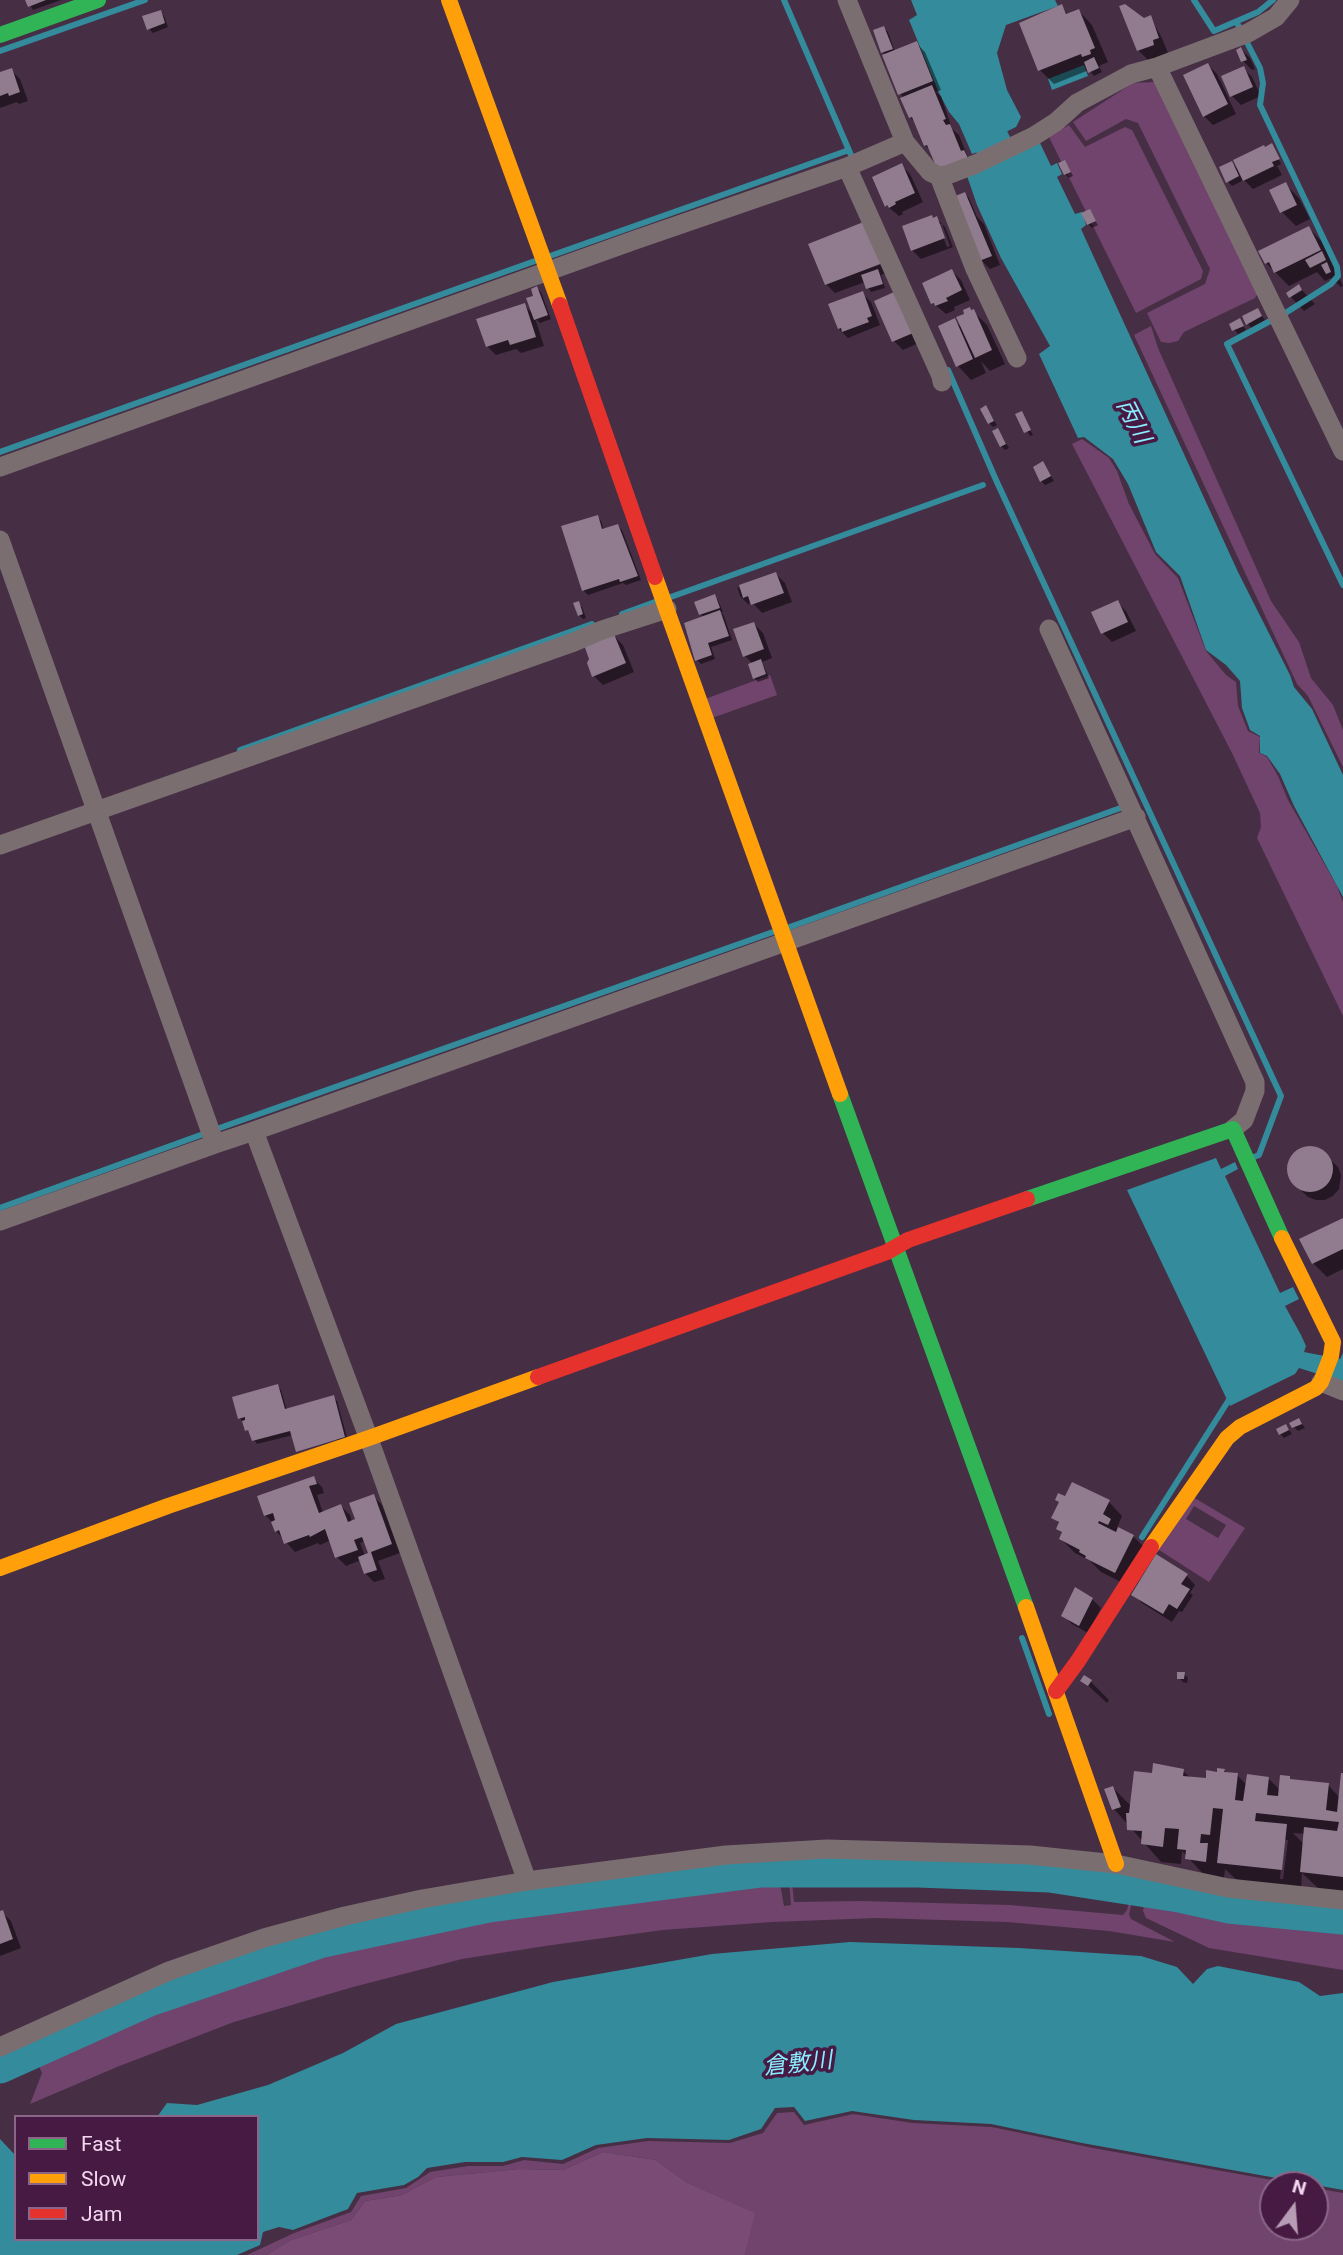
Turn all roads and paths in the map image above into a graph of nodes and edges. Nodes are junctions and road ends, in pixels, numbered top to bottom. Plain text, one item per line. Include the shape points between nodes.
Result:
1 (98, 0) edge
2 (449, 0) edge
3 (847, 0) edge
4 (1290, 0) edge
5 (0, 35) edge
6 (1157, 67) junction
7 (905, 142) junction
8 (854, 164) junction
9 (939, 176) junction
10 (548, 271) junction
11 (1017, 358) dead end
12 (942, 382) dead end
13 (1343, 451) edge
14 (0, 467) edge
15 (0, 540) edge
16 (662, 606) junction
17 (1049, 629) dead end
18 (94, 804) junction
19 (1132, 809) junction
20 (0, 845) edge
21 (783, 934) junction
22 (1233, 1129) junction
23 (254, 1131) junction
24 (212, 1136) junction
25 (0, 1221) edge
26 (895, 1247) junction
27 (1335, 1329) edge
28 (1322, 1379) junction
29 (1343, 1391) edge
30 (371, 1444) junction
31 (0, 1568) edge
32 (1056, 1691) junction
33 (1116, 1864) junction
34 (527, 1881) junction
35 (1343, 1900) edge
36 (0, 2047) edge

1 - 5 street
2 - 10 street
3 - 7 street
4 - 6 street via 1276,17 1243,35
6 - 9 street via 1131,74 1077,103 1034,136
6 - 13 street
7 - 8 street
7 - 9 street via 930,172
8 - 10 street
8 - 12 street
9 - 11 street via 975,269
10 - 14 street
10 - 16 street
15 - 18 street
16 - 18 street via 574,642
16 - 21 street
17 - 19 street
18 - 20 street
18 - 24 street
19 - 21 street
19 - 22 street via 1255,1082 1244,1121
21 - 23 street
21 - 26 street
22 - 26 street
22 - 27 street
23 - 24 street
23 - 30 street
24 - 25 street
26 - 30 street
26 - 32 street
27 - 28 street
28 - 29 street
28 - 32 street via 1316,1388 1227,1438
30 - 31 street via 169,1506
30 - 34 street
32 - 33 street
33 - 34 street via 1030,1855 827,1849 726,1855
33 - 35 street via 1228,1888
34 - 36 street via 422,1899 264,1938 169,1971

